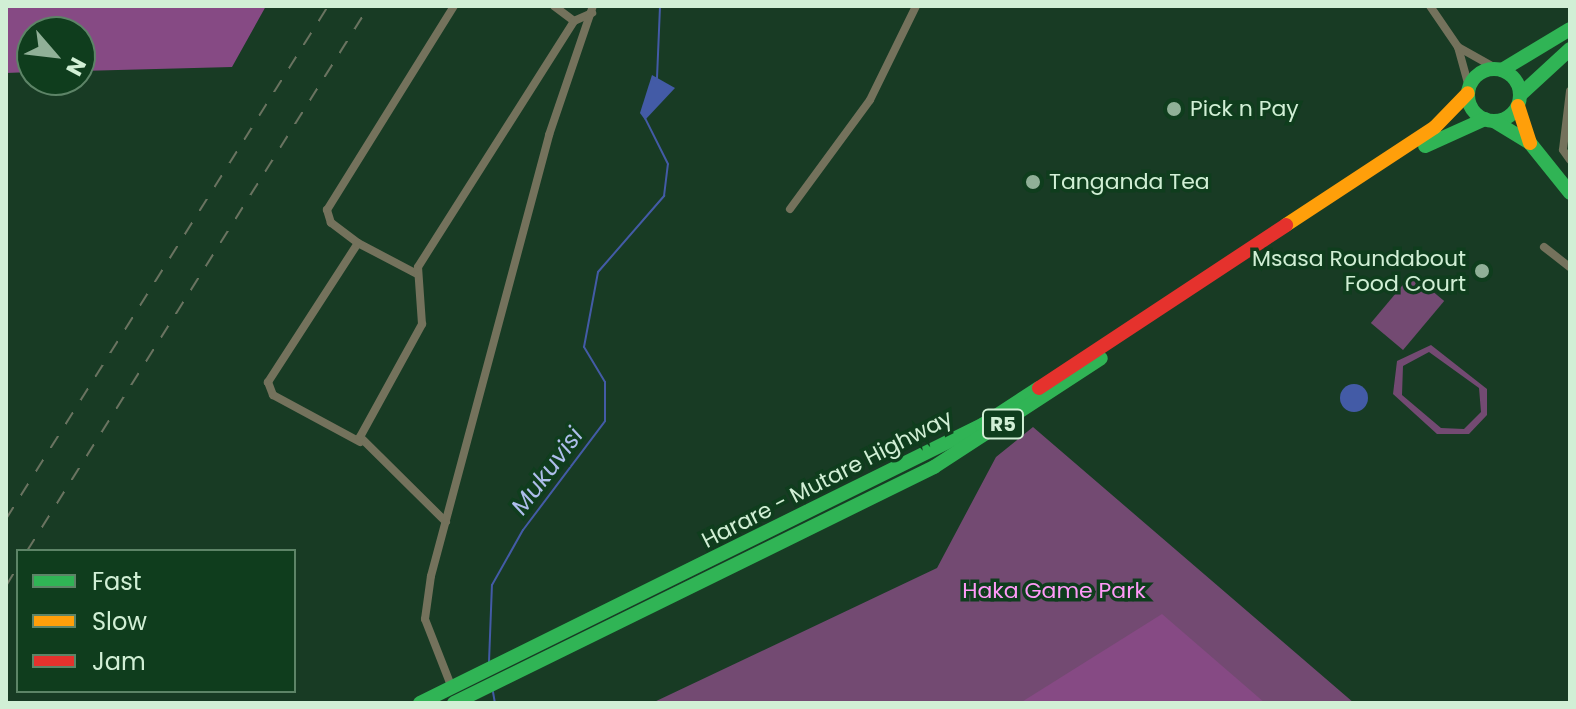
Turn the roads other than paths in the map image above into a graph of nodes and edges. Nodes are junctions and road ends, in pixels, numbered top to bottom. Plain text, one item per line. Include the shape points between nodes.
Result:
1 (454, 6) edge
2 (554, 6) edge
3 (916, 6) edge
4 (1430, 6) edge
5 (592, 10) edge
6 (574, 21) junction
7 (1570, 29) edge
8 (1458, 47) junction
9 (1570, 49) edge
10 (1500, 69) junction
11 (1469, 90) junction
12 (1570, 91) edge
13 (1519, 101) junction
14 (1489, 120) junction
15 (1530, 143) junction
16 (1563, 150) junction
17 (1570, 160) edge
18 (1547, 163) junction
19 (1570, 193) edge
20 (790, 209) dead end
21 (358, 243) junction
22 (1544, 247) dead end
23 (1570, 267) edge
24 (417, 274) junction
25 (360, 442) junction
26 (446, 522) junction
27 (492, 679) junction
28 (454, 697) edge
29 (420, 703) edge

1 - 21 street via 331,198 331,223
2 - 6 street
3 - 20 street via 870,100
4 - 8 street
5 - 6 street
5 - 26 street via 549,135
6 - 24 street
7 - 10 main road, R5
8 - 10 street
8 - 11 street
9 - 13 main road, R5
10 - 11 main road, R5 via 1480,73
10 - 13 main road
11 - 14 main road
11 - 27 main road, Harare - Mutare Highway / R5 via 1435,127 982,425
12 - 16 street
13 - 14 main road, R5
13 - 15 main road
14 - 15 main road
14 - 27 main road, Harare - Mutare Highway / R5 via 1439,137 934,467
15 - 18 main road
16 - 17 street
16 - 18 street
18 - 19 main road
21 - 24 street
21 - 25 street via 268,382 273,395
22 - 23 street
24 - 25 street via 422,324
25 - 26 street
26 - 28 street via 425,619
27 - 28 main road, Harare - Mutare Highway / R5
28 - 29 main road, Harare - Mutare Highway / R5

